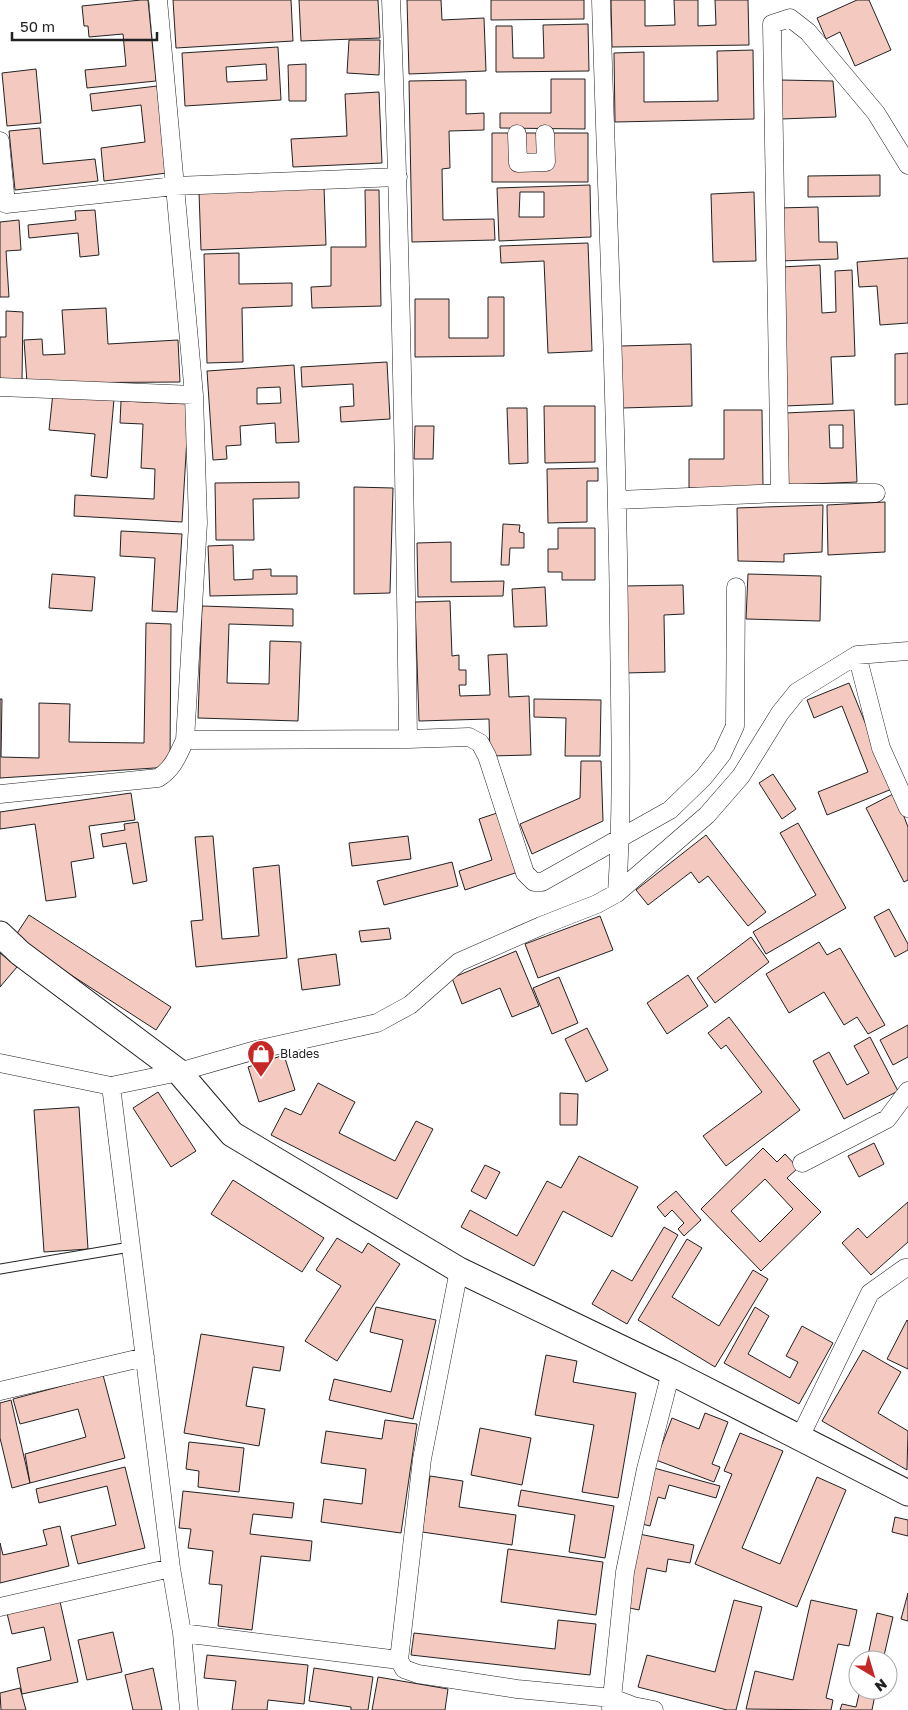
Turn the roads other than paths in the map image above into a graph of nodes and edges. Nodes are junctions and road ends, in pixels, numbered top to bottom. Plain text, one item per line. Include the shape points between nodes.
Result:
1 (158, 0) edge
2 (391, 0) edge
3 (601, 0) edge
4 (517, 134) dead end
5 (545, 134) dead end
6 (0, 141) edge
7 (908, 165) edge
8 (398, 177) junction
9 (175, 186) junction
10 (0, 387) edge
11 (194, 395) junction
12 (780, 493) junction
13 (876, 493) dead end
14 (618, 500) junction
15 (736, 587) dead end
16 (908, 651) edge
17 (858, 655) junction
18 (408, 739) junction
19 (185, 740) junction
20 (0, 794) edge
21 (908, 808) edge
22 (621, 837) junction
23 (617, 893) junction
24 (0, 934) edge
25 (0, 1063) edge
26 (179, 1072) junction
27 (111, 1086) junction
28 (908, 1091) edge
29 (802, 1163) dead end
30 (130, 1247) junction
31 (908, 1268) edge
32 (0, 1269) edge
33 (459, 1270) junction
34 (144, 1357) junction
35 (671, 1372) junction
36 (0, 1391) edge
37 (800, 1438) junction
38 (908, 1493) edge
39 (171, 1568) junction
40 (0, 1607) edge
41 (182, 1633) junction
42 (399, 1660) junction
43 (611, 1704) edge
44 (189, 1710) edge
45 (654, 1710) edge

1 - 9 street
2 - 8 street
3 - 14 street
4 - 5 street via 518,163 546,162
6 - 9 street via 6,204
7 - 12 street via 876,113 808,32 790,18 772,24
8 - 9 street
8 - 18 street
9 - 11 street
10 - 11 street
11 - 19 street via 198,523
12 - 13 street
12 - 14 street
14 - 22 street
15 - 22 street via 735,726 722,754 704,777 670,810
16 - 17 street
17 - 21 street via 881,748
17 - 23 street via 797,692 780,712 740,776 707,814
18 - 19 street
18 - 22 street via 469,737 480,743 525,873 534,882 542,882
19 - 20 street via 175,762 167,773 158,778
22 - 23 street
23 - 26 street via 459,962 410,1005 377,1023 256,1050
24 - 26 street via 20,953
25 - 27 street
26 - 27 street
26 - 33 street via 232,1134
27 - 30 street
28 - 29 street via 886,1119
30 - 32 lane
30 - 34 street
31 - 37 street via 870,1293
33 - 35 street
33 - 42 street via 422,1459
34 - 36 street
34 - 39 street
35 - 37 street
35 - 43 street via 646,1469 625,1572
37 - 38 street
39 - 40 street
39 - 41 street
41 - 42 street
41 - 44 street
42 - 43 street via 404,1669 418,1674
43 - 45 street

